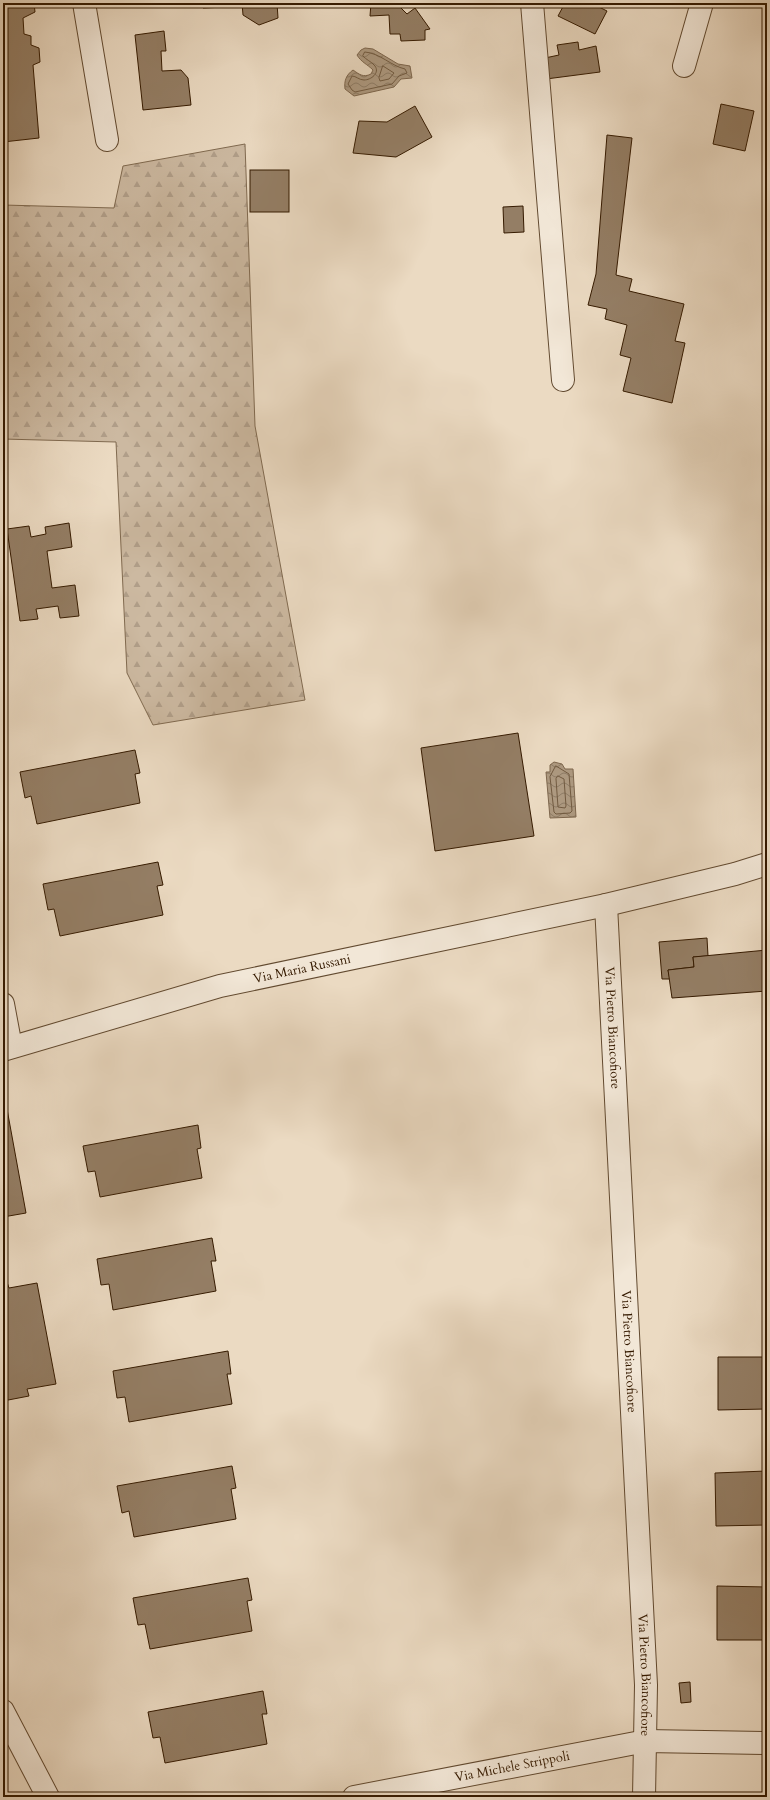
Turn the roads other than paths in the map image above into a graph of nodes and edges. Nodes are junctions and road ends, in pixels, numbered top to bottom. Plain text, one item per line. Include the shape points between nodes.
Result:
1 (84, 3) edge
2 (532, 3) edge
3 (702, 3) edge
4 (684, 66) dead end
5 (106, 140) dead end
6 (563, 380) dead end
7 (767, 864) edge
8 (606, 906) junction
9 (3, 1004) edge
10 (7, 1048) edge
11 (3, 1711) edge
12 (646, 1741) junction
13 (767, 1743) edge
14 (48, 1797) edge
15 (354, 1797) edge
16 (644, 1797) edge

1 - 5 street
2 - 6 street
3 - 4 street
7 - 8 street, Via Maria Russani
8 - 10 street, Via Maria Russani via 220,986
8 - 12 street, Via Pietro Biancofiore via 646,1686
9 - 10 street
11 - 14 street
12 - 13 street, Via Michele Strippoli
12 - 15 street, Via Michele Strippoli
12 - 16 street, Via Pietro Biancofiore

